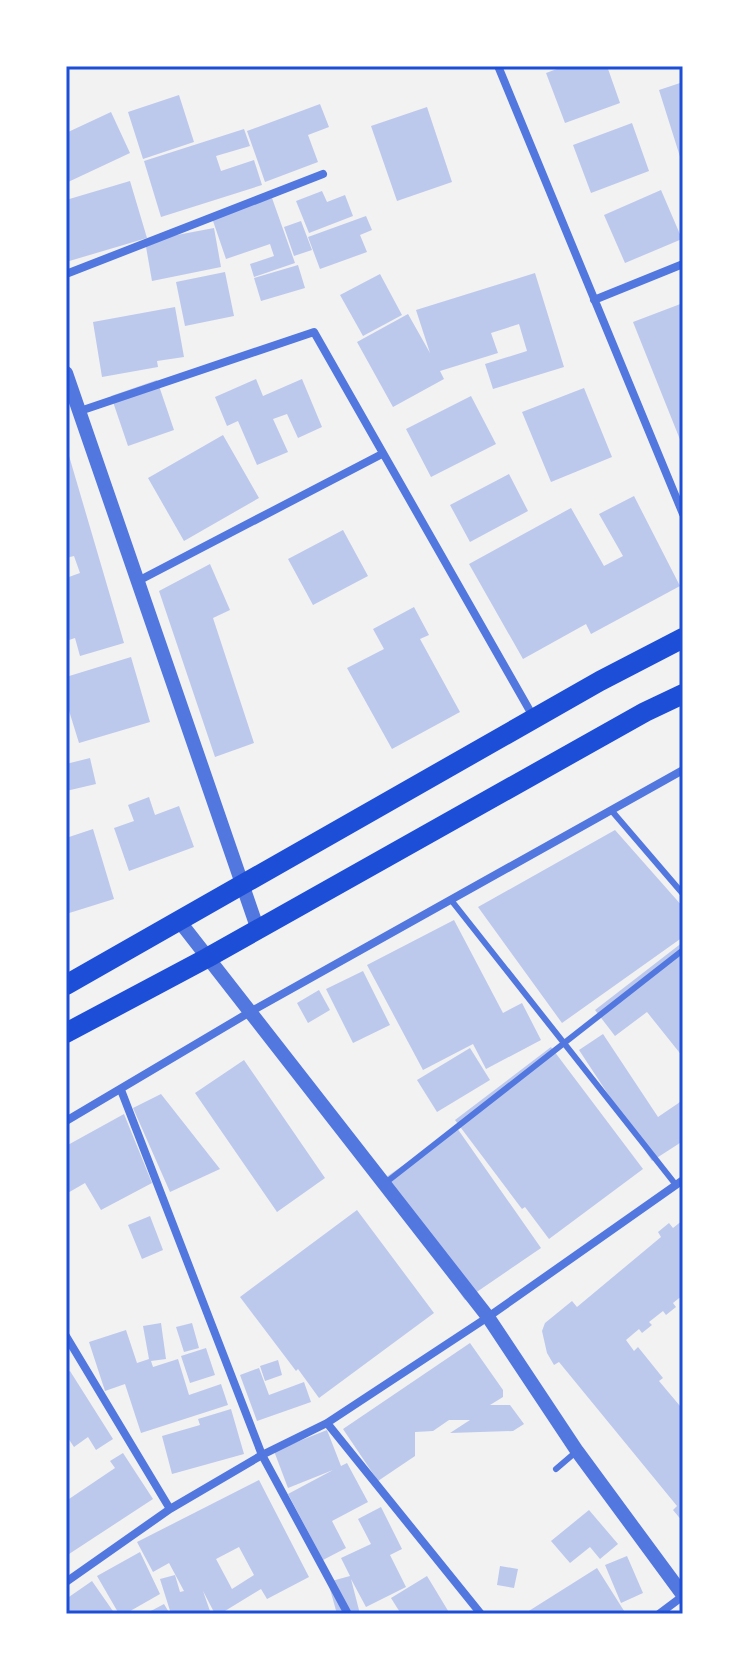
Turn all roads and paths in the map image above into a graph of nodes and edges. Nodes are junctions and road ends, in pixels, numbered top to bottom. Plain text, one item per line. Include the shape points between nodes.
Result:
1 (498, 66) edge
2 (323, 174) dead end
3 (683, 264) edge
4 (66, 274) edge
5 (594, 300) junction
6 (66, 373) edge
7 (80, 411) junction
8 (382, 454) junction
9 (683, 514) edge
10 (137, 582) junction
11 (683, 638) edge
12 (683, 694) edge
13 (534, 719) junction
14 (683, 770) edge
15 (611, 810) junction
16 (243, 886) junction
17 (683, 894) edge
18 (451, 900) junction
19 (180, 922) junction
20 (258, 930) junction
21 (683, 950) edge
22 (207, 958) junction
23 (66, 985) edge
24 (250, 1012) junction
25 (66, 1033) edge
26 (564, 1043) junction
27 (121, 1090) junction
28 (66, 1121) edge
29 (680, 1182) edge
30 (384, 1184) junction
31 (488, 1317) junction
32 (66, 1336) edge
33 (327, 1423) junction
34 (577, 1451) junction
35 (262, 1455) junction
36 (556, 1469) dead end
37 (170, 1509) junction
38 (66, 1582) edge
39 (683, 1596) edge
40 (348, 1614) edge
41 (481, 1614) edge
42 (659, 1614) edge

1 - 5 street
2 - 4 street
3 - 5 street
5 - 9 street
6 - 7 street
7 - 8 street via 314,332
7 - 10 street
8 - 10 street
8 - 13 street
10 - 16 street
11 - 13 main road
12 - 20 main road
13 - 16 main road
14 - 15 street
15 - 17 lane
15 - 18 street
16 - 19 main road
16 - 20 street
18 - 24 street
18 - 26 lane
19 - 22 street
19 - 23 main road
20 - 22 main road
21 - 26 lane
22 - 24 street
22 - 25 main road
24 - 27 street
24 - 30 street
26 - 29 lane
26 - 30 lane
27 - 28 street
27 - 35 street
29 - 31 street
30 - 31 street
31 - 33 street
31 - 34 street
32 - 37 street
33 - 35 street
33 - 41 street
34 - 36 lane
34 - 39 street
35 - 37 street
35 - 40 street
37 - 38 street
39 - 42 street

